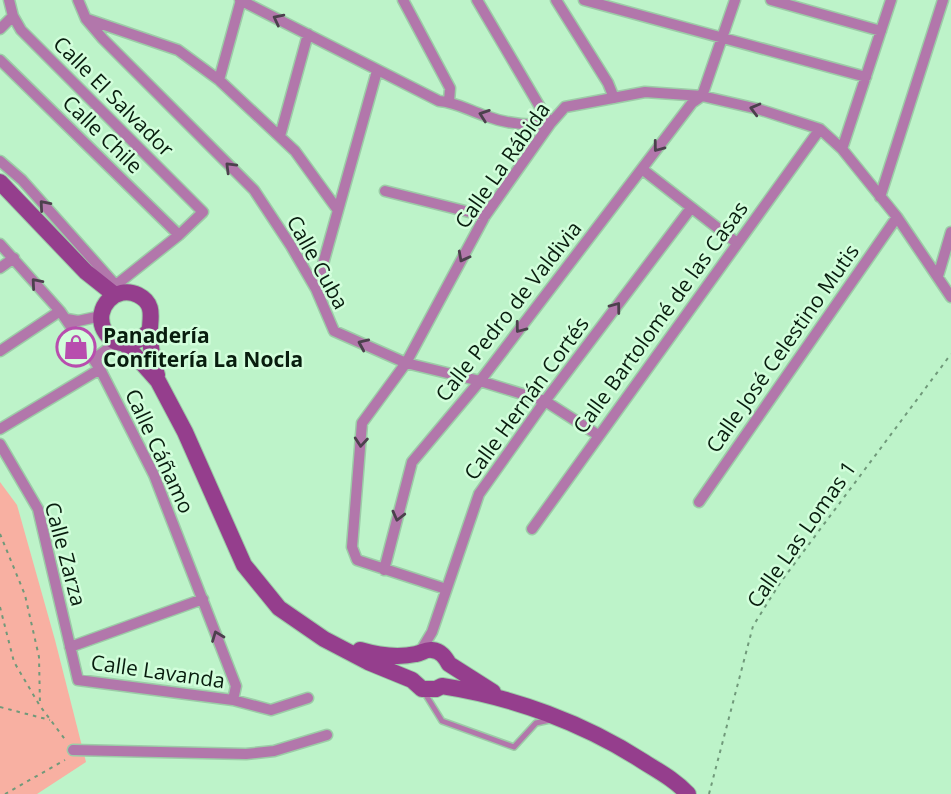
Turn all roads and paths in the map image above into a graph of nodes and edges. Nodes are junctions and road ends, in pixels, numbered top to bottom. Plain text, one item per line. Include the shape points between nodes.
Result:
1 (9, 0) edge
2 (78, 0) edge
3 (240, 0) edge
4 (391, 0) edge
5 (477, 0) edge
6 (556, 0) edge
7 (584, 0) edge
8 (735, 0) edge
9 (771, 0) edge
10 (891, 0) edge
11 (943, 0) edge
12 (405, 4) edge
13 (13, 16) junction
14 (86, 19) junction
15 (0, 29) edge
16 (881, 31) junction
17 (308, 34) junction
18 (722, 37) junction
19 (0, 60) edge
20 (377, 71) junction
21 (866, 77) junction
22 (219, 80) junction
23 (702, 96) junction
24 (614, 98) junction
25 (449, 102) junction
26 (550, 124) junction
27 (820, 129) junction
28 (280, 136) junction
29 (842, 149) junction
30 (0, 161) edge
31 (642, 169) junction
32 (0, 182) edge
33 (386, 191) dead end
34 (880, 197) junction
35 (691, 208) junction
36 (337, 209) junction
37 (485, 216) junction
38 (897, 217) junction
39 (951, 232) edge
40 (179, 235) junction
41 (737, 243) junction
42 (0, 244) edge
43 (14, 258) junction
44 (0, 268) edge
45 (938, 276) junction
46 (316, 289) junction
47 (951, 297) edge
48 (111, 299) junction
49 (63, 315) junction
50 (149, 331) junction
51 (121, 343) junction
52 (0, 351) edge
53 (951, 354) edge
54 (406, 363) junction
55 (98, 366) junction
56 (158, 381) junction
57 (480, 381) junction
58 (545, 401) junction
59 (0, 429) edge
60 (598, 435) junction
61 (0, 444) edge
62 (699, 502) dead end
63 (532, 529) dead end
64 (0, 534) edge
65 (384, 570) junction
66 (446, 589) junction
67 (203, 599) junction
68 (0, 607) edge
69 (432, 632) junction
70 (324, 639) junction
71 (70, 646) junction
72 (419, 653) junction
73 (443, 658) junction
74 (78, 680) joint
75 (417, 684) junction
76 (442, 686) junction
77 (498, 697) junction
78 (308, 698) dead end
79 (233, 700) junction
80 (40, 706) junction
81 (0, 707) edge
82 (558, 719) junction
83 (51, 720) junction
84 (327, 735) dead end
85 (73, 750) junction
86 (5, 794) edge
87 (688, 794) edge
88 (709, 794) edge

1 - 13 street, Calle El Salvador
2 - 14 street, Calle Cuba
17 -> 3 street
3 - 22 street
4 - 12 street
5 - 26 street
6 - 24 street
7 - 18 street
8 - 18 street
9 - 16 street
10 - 16 street
11 - 34 street
12 - 25 street via 450,89
13 - 15 street
13 - 40 street, Calle El Salvador via 203,212
14 - 22 street via 178,50
46 -> 14 street, Calle Cuba via 254,190
16 - 21 street
17 - 20 street
17 - 28 street
18 - 21 street
18 - 23 street
19 - 40 street, Calle Chile
20 - 25 street
20 - 36 street
21 - 29 street
22 - 28 street
23 - 24 street, Calle La Rábida via 645,92
27 -> 23 street, Calle La Rábida
23 -> 31 street, Calle Pedro de Valdivia
24 - 26 street, Calle La Rábida via 565,107
26 -> 25 street via 526,126
26 - 37 street, Calle La Rábida
27 - 29 street
27 - 41 street, Calle Bartolomé de las Casas
28 - 36 street
29 - 34 street
48 -> 30 street via 22,180
31 - 35 street
31 -> 57 street, Calle Pedro de Valdivia
32 - 48 main road
33 - 37 street
34 - 38 street
35 - 41 street
58 -> 35 street, Calle Hernán Cortés
36 - 46 street
37 -> 54 street, Calle La Rábida
38 - 45 street
38 - 62 street, Calle José Celestino Mutis
39 - 45 street
40 - 48 street
41 - 60 street, Calle Bartolomé de las Casas
42 - 43 street, Calle Cáñamo
43 - 44 street
49 -> 43 street, Calle Cáñamo
45 - 47 street
54 -> 46 street, Calle Cuba via 334,331
48 - 49 street via 78,321
48 - 50 main road via 133,293 146,301 152,316
48 - 51 main road via 105,332
49 - 52 street
49 - 55 street, Calle Cáñamo
50 - 51 main road via 143,338
50 - 56 main road
51 - 55 street via 98,356
51 - 56 main road
53 - 88 path, Calle Las Lomas 1 via 753,626
54 - 57 street, Calle Cuba
54 -> 65 street, Calle La Rábida via 362,423 352,548 357,560
55 - 59 street
55 - 67 street, Calle Cáñamo via 154,475
56 - 70 main road via 244,565 279,608
57 - 58 street, Calle Cuba
57 -> 65 street, Calle Pedro de Valdivia via 412,462
58 - 60 street, Calle Cuba
58 - 66 street, Calle Hernán Cortés via 479,494
60 - 63 street, Calle Bartolomé de las Casas
61 - 71 street, Calle Zarza via 38,509
64 - 80 path via 25,595 39,657
65 - 66 street, Calle La Rábida
66 - 69 street, Calle Hernán Cortés
67 - 71 street
79 -> 67 street, Calle Cáñamo via 236,686
68 - 80 path via 14,662
69 - 72 street, Calle Hernán Cortés
69 - 73 street
70 - 72 main road via 376,655
70 - 75 main road
71 - 74 street, Calle Zarza
72 - 73 main road via 429,650
72 - 75 main road via 410,666
73 - 76 main road via 449,674
73 - 77 main road
74 - 79 street, Calle Lavanda
75 - 76 main road
75 - 82 lane via 442,721 514,747 536,723
76 - 77 main road
77 - 82 main road
78 - 79 street, Calle Lavanda via 271,710
80 - 83 path
81 - 83 path
82 - 87 main road via 614,742
83 - 85 path
84 - 85 street via 246,754
85 - 86 path via 76,754

